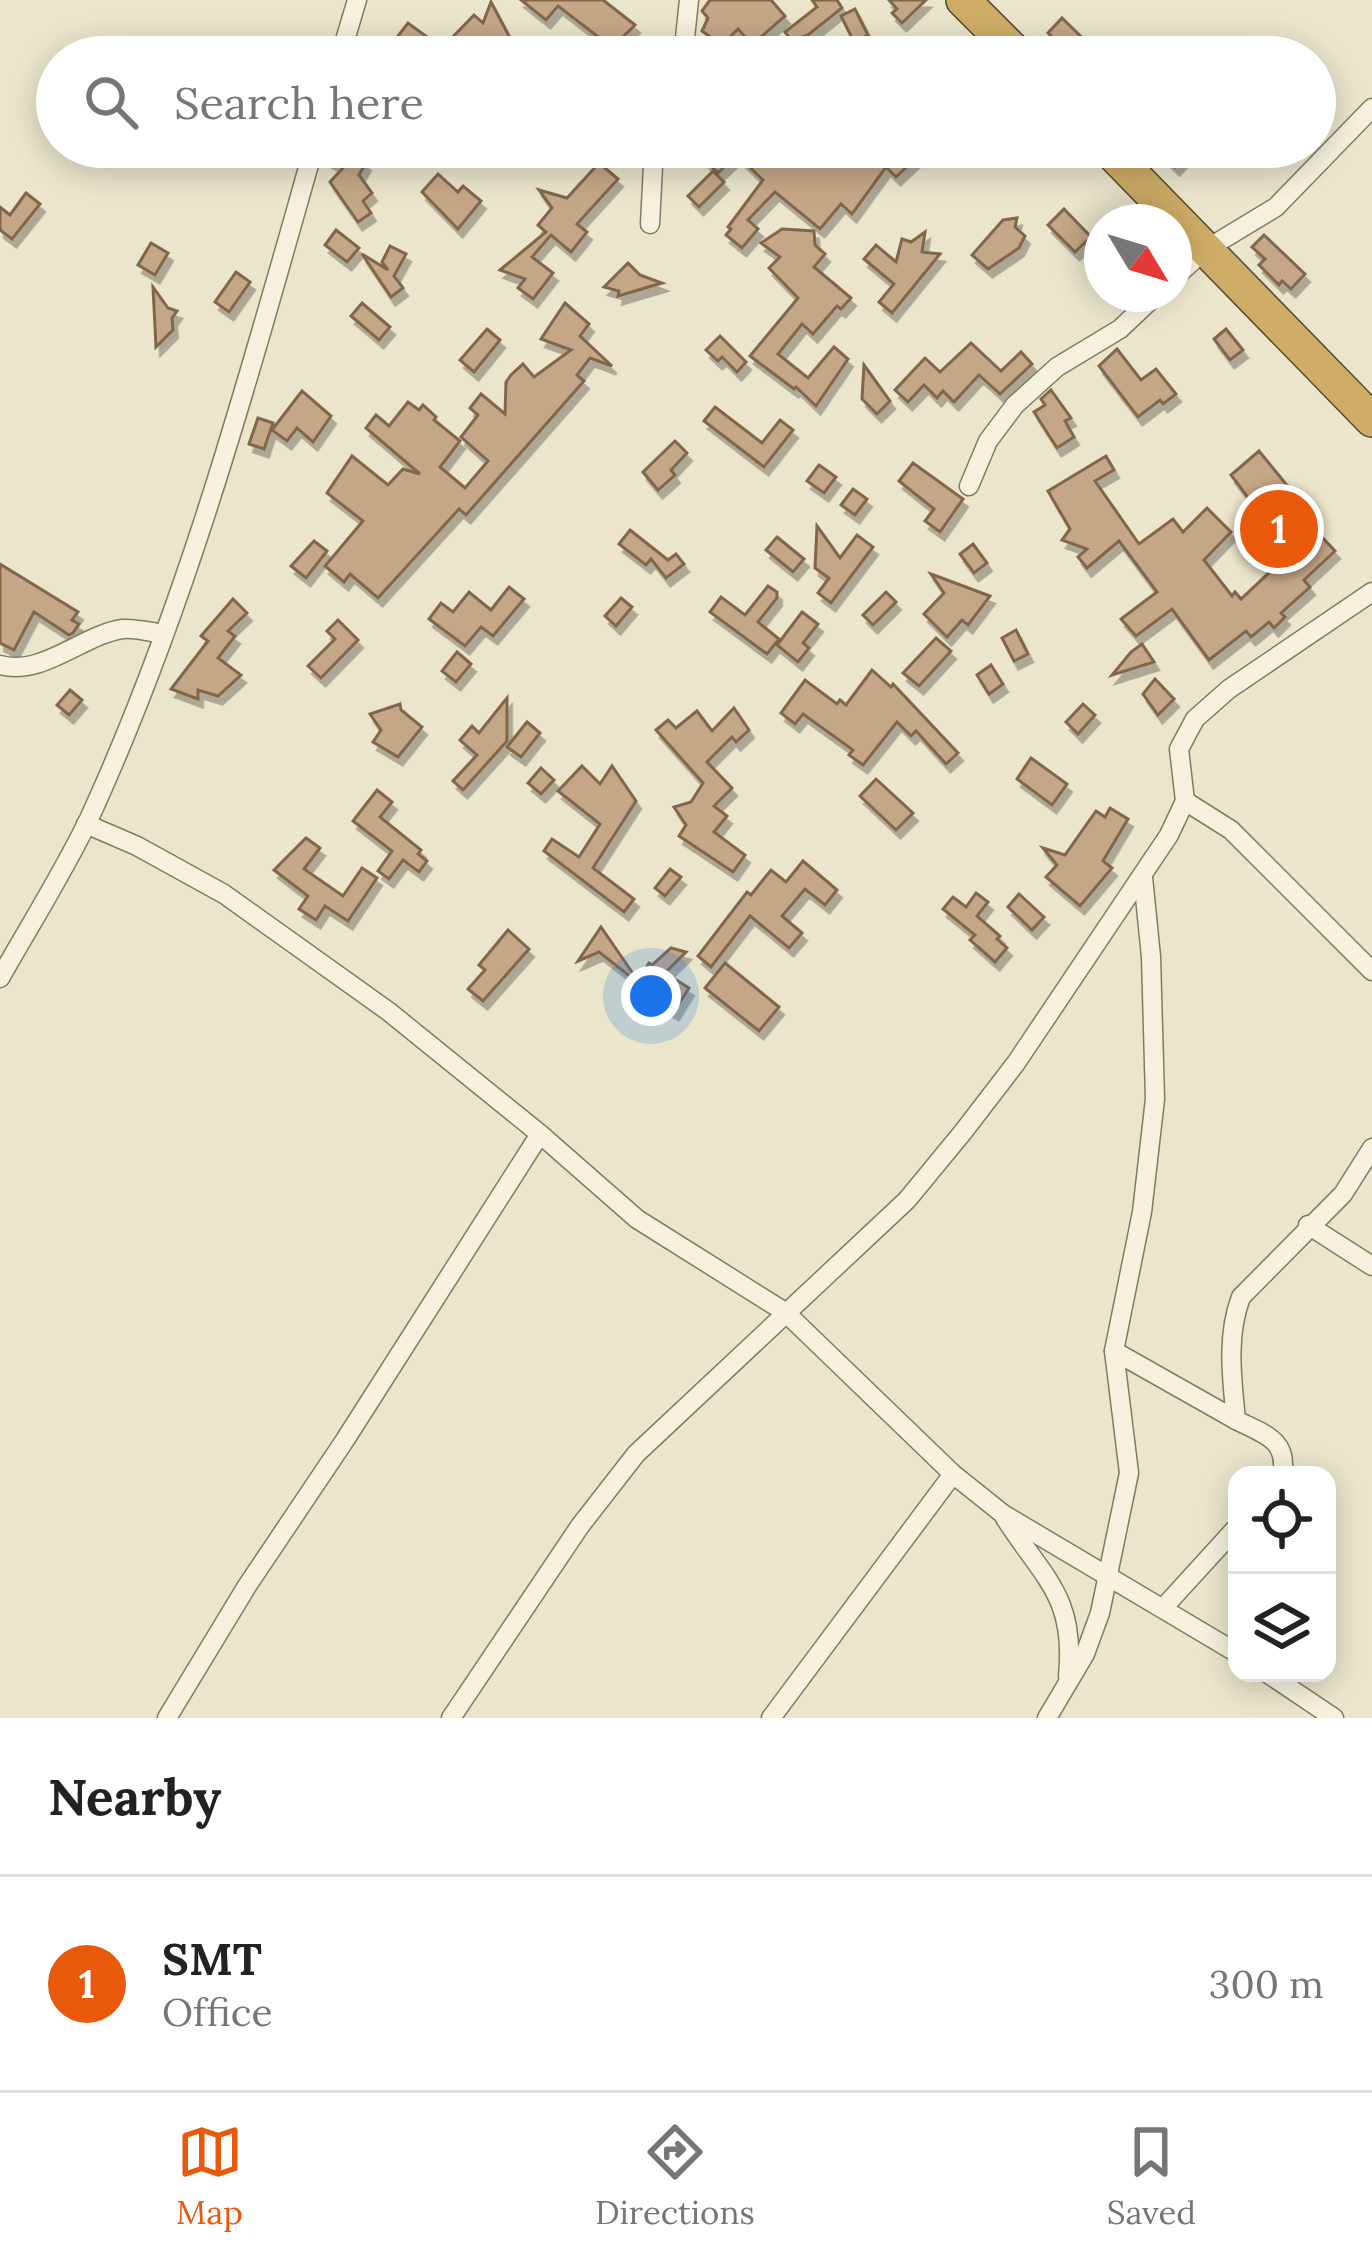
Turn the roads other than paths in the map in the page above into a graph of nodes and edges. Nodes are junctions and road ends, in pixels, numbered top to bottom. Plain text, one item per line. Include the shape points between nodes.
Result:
1 (357, 0) edge
2 (688, 0) edge
3 (963, 0) edge
4 (346, 36) edge
5 (685, 36) edge
6 (999, 36) edge
7 (1372, 108) edge
8 (1336, 145) edge
9 (308, 168) edge
10 (653, 168) edge
11 (1126, 168) edge
12 (1314, 168) edge
13 (650, 224) dead end
14 (1205, 250) junction
15 (1192, 262) edge
16 (1138, 312) edge
17 (1372, 420) edge
18 (969, 486) dead end
19 (1372, 592) edge
20 (164, 634) junction
21 (0, 665) edge
22 (1185, 801) junction
23 (86, 824) junction
24 (1143, 878) junction
25 (1372, 971) edge
26 (0, 978) edge
27 (540, 1134) junction
28 (1372, 1148) edge
29 (1308, 1225) junction
30 (1372, 1266) edge
31 (785, 1312) junction
32 (1114, 1351) junction
33 (1237, 1420) junction
34 (1284, 1466) edge
35 (953, 1474) junction
36 (1003, 1514) junction
37 (1228, 1537) edge
38 (1106, 1575) junction
39 (1164, 1607) junction
40 (1228, 1647) edge
41 (1280, 1682) edge
42 (1066, 1687) junction
43 (167, 1718) edge
44 (451, 1718) edge
45 (771, 1718) edge
46 (1047, 1718) edge
47 (1334, 1718) edge

1 - 4 street
2 - 5 street
3 - 6 highway
7 - 8 street
9 - 20 street via 223,467
10 - 13 street
11 - 14 highway
12 - 14 street via 1276,207
14 - 15 street
14 - 17 highway
16 - 18 street via 1015,405
19 - 22 street via 1195,719 1179,749
20 - 21 street via 123,629 60,655
20 - 23 street
22 - 24 street
22 - 25 street via 1231,830
23 - 26 street
23 - 27 street via 224,895
24 - 31 street via 964,1132 907,1199
24 - 32 street via 1154,1099 1142,1213
27 - 31 street via 637,1219
27 - 43 street
28 - 29 street via 1343,1194
29 - 30 street
29 - 33 street via 1241,1297 1233,1317
31 - 35 street
31 - 44 street via 636,1454
32 - 33 street
32 - 38 street via 1129,1473
33 - 34 street via 1277,1441
35 - 36 street
35 - 45 street
36 - 38 street
36 - 42 street via 1064,1603
37 - 39 street
38 - 39 street
38 - 42 street via 1100,1612
39 - 40 street
41 - 47 street
42 - 46 street

